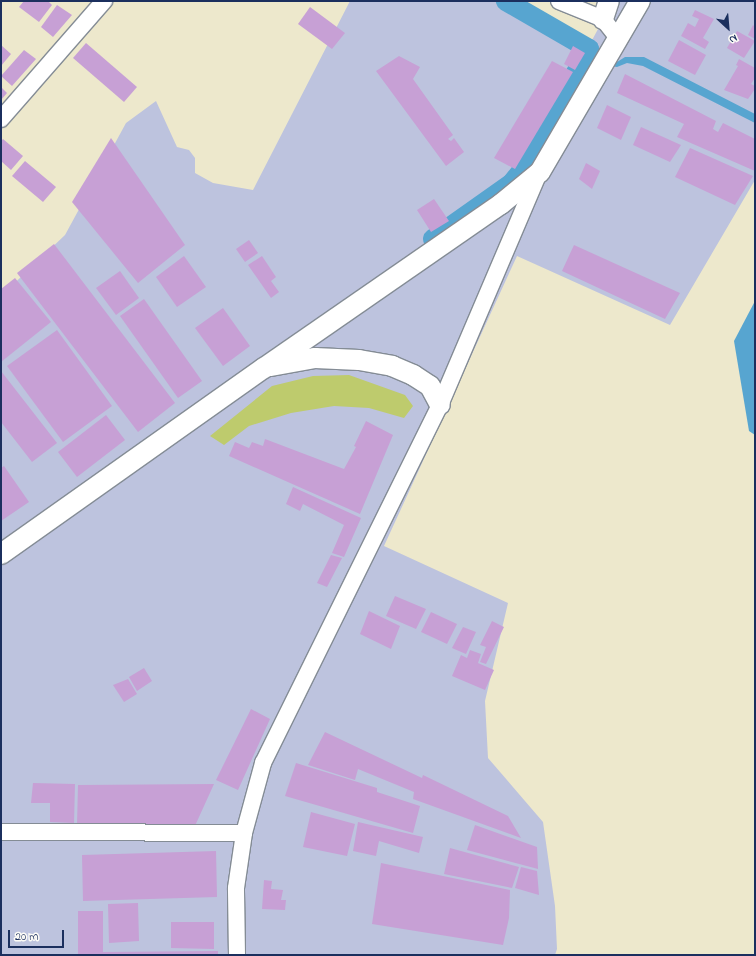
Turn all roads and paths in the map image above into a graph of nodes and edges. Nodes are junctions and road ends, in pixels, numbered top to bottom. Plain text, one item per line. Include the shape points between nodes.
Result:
1 (104, 1) edge
2 (559, 1) edge
3 (640, 1) edge
4 (606, 10) edge
5 (618, 38) junction
6 (1, 119) edge
7 (540, 172) junction
8 (264, 368) junction
9 (440, 405) junction
10 (1, 554) edge
11 (1, 832) edge
12 (244, 833) junction
13 (237, 955) edge

1 - 6 street
2 - 4 street
3 - 5 street
4 - 5 street
5 - 7 street
7 - 8 street via 501,204
7 - 9 street
8 - 9 street via 315,358 358,360 392,366 430,386
8 - 10 street
9 - 12 street via 263,763
11 - 12 street
12 - 13 street via 236,888

